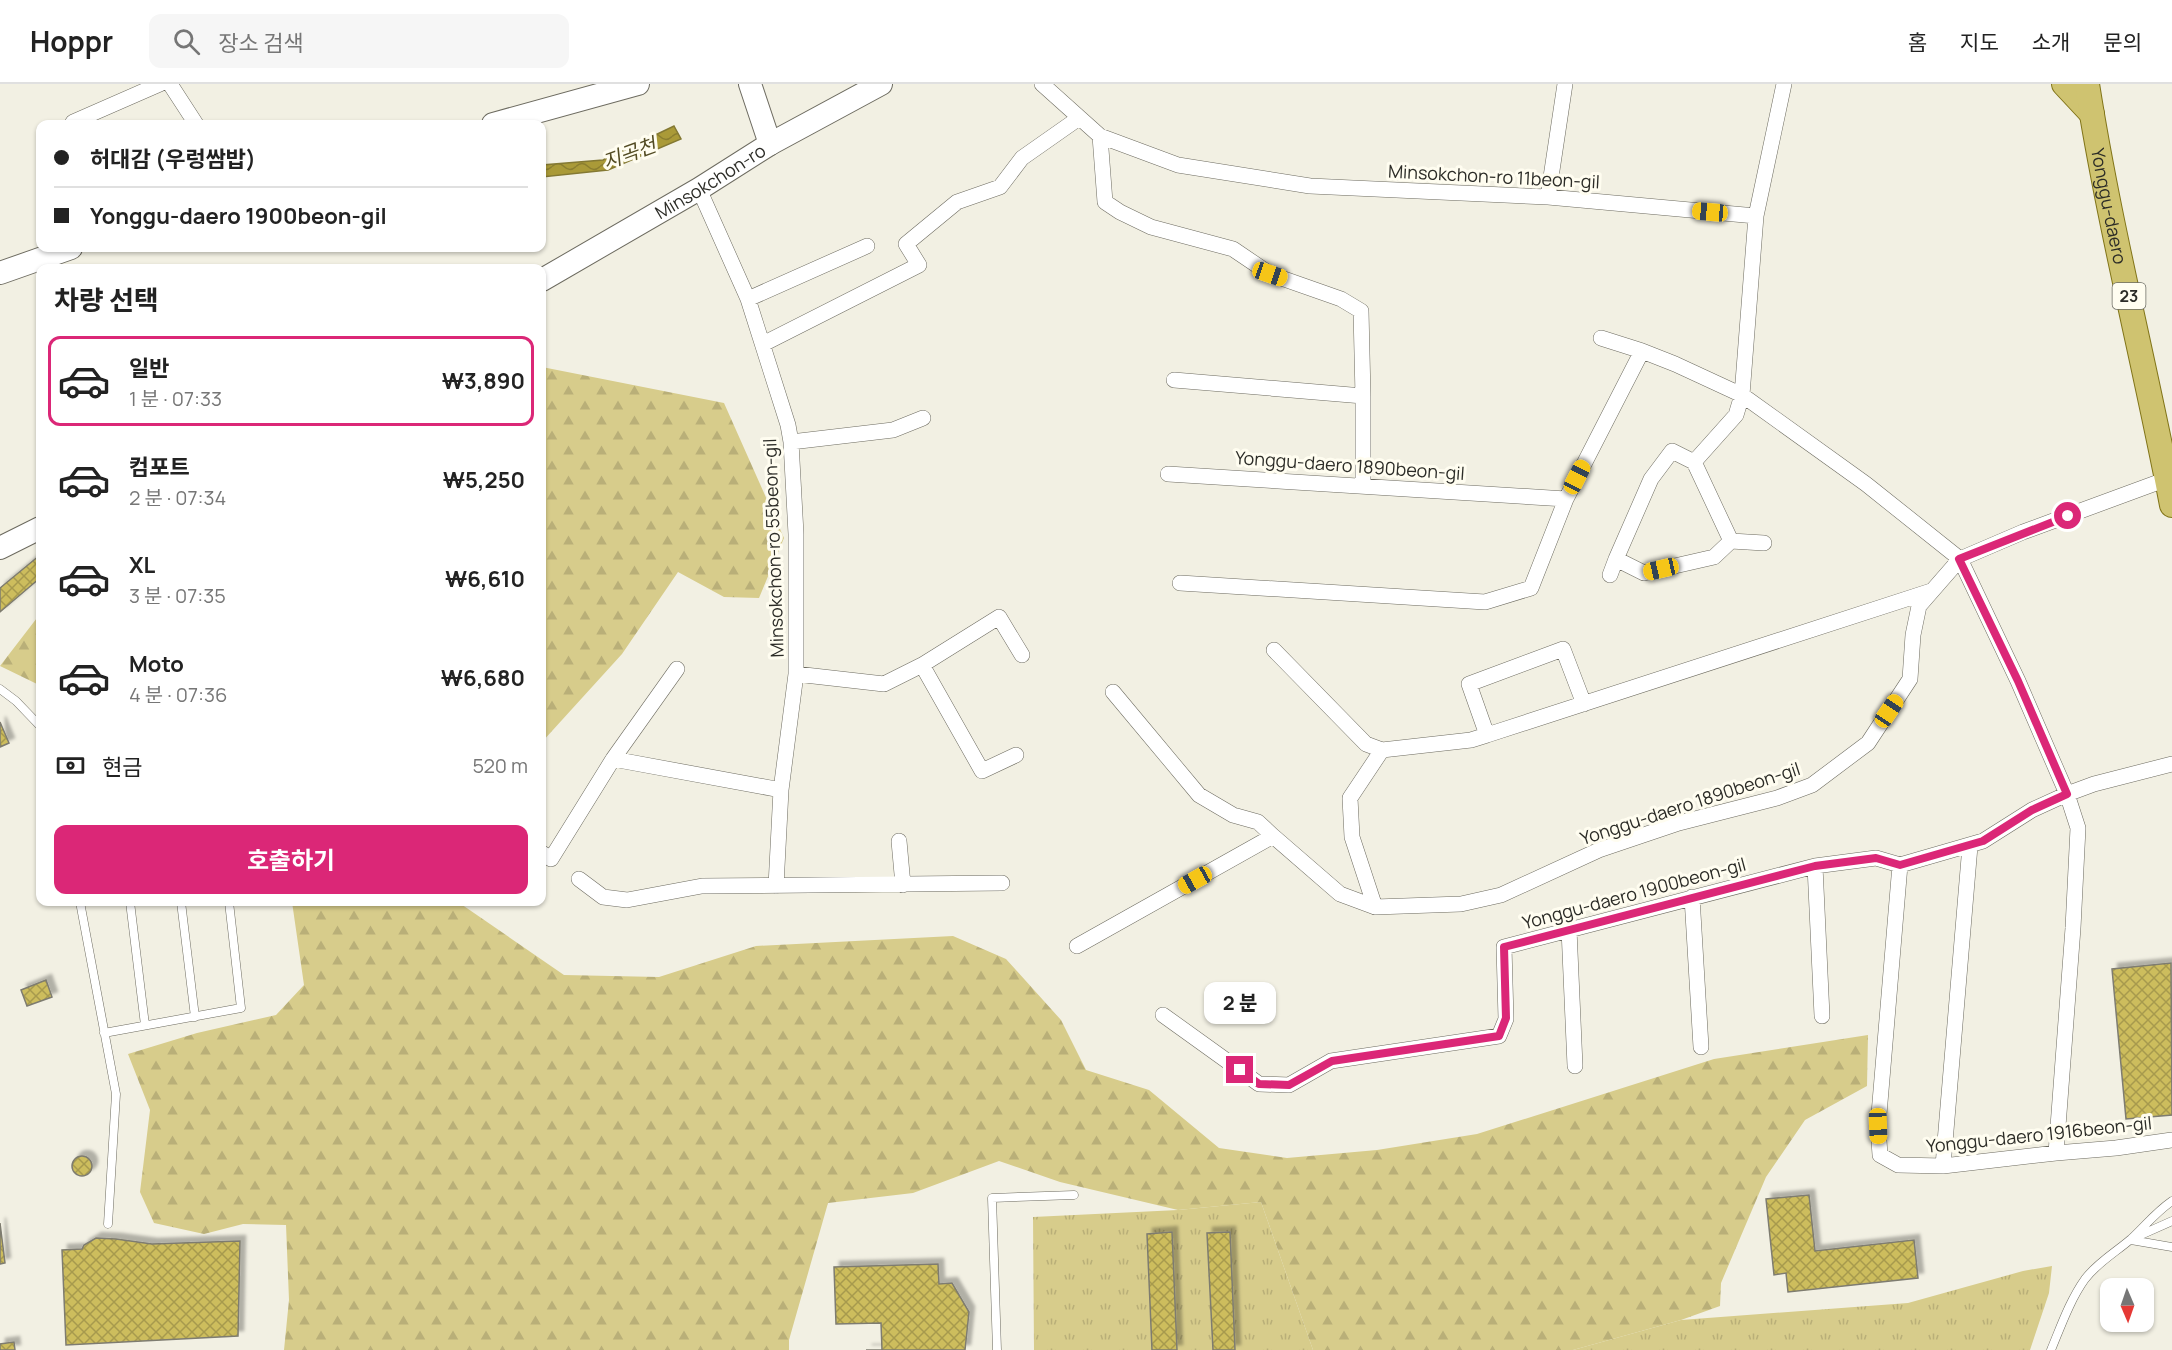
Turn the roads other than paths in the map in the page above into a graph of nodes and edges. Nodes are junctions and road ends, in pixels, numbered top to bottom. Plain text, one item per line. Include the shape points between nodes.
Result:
1 (160, 84) edge
2 (170, 84) edge
3 (750, 84) edge
4 (881, 84) edge
5 (1042, 84) edge
6 (1565, 84) edge
7 (1784, 84) edge
8 (2064, 84) edge
9 (2087, 84) edge
10 (631, 85) edge
11 (2092, 114) junction
12 (1079, 118) junction
13 (78, 120) edge
14 (193, 120) edge
15 (507, 120) edge
16 (1100, 136) junction
17 (771, 144) junction
18 (699, 189) junction
19 (1548, 197) junction
20 (1756, 216) junction
21 (867, 246) dead end
22 (60, 252) edge
23 (0, 273) edge
24 (546, 278) edge
25 (748, 299) junction
26 (1601, 338) dead end
27 (763, 344) junction
28 (1642, 351) junction
29 (1174, 380) dead end
30 (1742, 395) junction
31 (1363, 396) junction
32 (923, 418) dead end
33 (791, 442) junction
34 (1694, 462) junction
35 (1168, 474) dead end
36 (2167, 479) junction
37 (1363, 485) junction
38 (1566, 499) junction
39 (2172, 505) edge
40 (36, 530) edge
41 (1731, 541) junction
42 (1764, 543) dead end
43 (0, 548) edge
44 (1616, 559) junction
45 (1959, 559) junction
46 (1610, 575) dead end
47 (1180, 583) dead end
48 (1934, 590) junction
49 (1274, 650) dead end
50 (1022, 655) dead end
51 (922, 665) junction
52 (677, 669) dead end
53 (796, 674) junction
54 (0, 689) edge
55 (1113, 692) dead end
56 (1584, 704) junction
57 (36, 722) edge
58 (1487, 735) junction
59 (1382, 750) junction
60 (1016, 755) dead end
61 (613, 759) junction
62 (2172, 764) edge
63 (781, 790) junction
64 (2067, 794) junction
65 (1273, 836) junction
66 (899, 841) dead end
67 (1970, 846) junction
68 (546, 856) edge
69 (1900, 865) junction
70 (1815, 866) junction
71 (579, 879) dead end
72 (1002, 884) dead end
73 (903, 885) junction
74 (776, 886) junction
75 (1692, 897) junction
76 (81, 906) edge
77 (130, 906) edge
78 (181, 906) edge
79 (229, 906) edge
80 (1375, 907) junction
81 (1569, 929) junction
82 (1077, 945) dead end
83 (1162, 1015) dead end
84 (1822, 1016) dead end
85 (195, 1017) junction
86 (145, 1025) junction
87 (104, 1033) junction
88 (1701, 1047) dead end
89 (1575, 1066) dead end
90 (2172, 1140) edge
91 (2056, 1153) junction
92 (1943, 1166) junction
93 (1074, 1195) dead end
94 (2172, 1201) edge
95 (2172, 1221) edge
96 (108, 1224) dead end
97 (2130, 1240) junction
98 (2172, 1247) edge
99 (997, 1350) edge
100 (2051, 1350) edge

1 - 13 street
2 - 14 street
3 - 17 street
4 - 17 street, Minsokchon-ro
5 - 12 street, Minsokchon-ro 11beon-gil
6 - 19 street
7 - 20 street
8 - 11 main road
9 - 11 main road, Yonggu-daero / 23
10 - 15 street
11 - 36 main road, Yonggu-daero / 23
12 - 16 street, Minsokchon-ro 11beon-gil
12 - 27 street via 1022,158 1000,187 957,202 906,244 919,265
16 - 19 street, Minsokchon-ro 11beon-gil via 1178,165 1301,185
16 - 31 street via 1105,202 1151,227 1233,249 1270,274 1341,299 1361,311
17 - 18 street, Minsokchon-ro
18 - 24 street, Minsokchon-ro
18 - 25 street, Minsokchon-ro 55beon-gil
19 - 20 street, Minsokchon-ro 11beon-gil
20 - 30 street
21 - 25 street
22 - 23 street
25 - 27 street, Minsokchon-ro 55beon-gil
26 - 28 street
27 - 33 street, Minsokchon-ro 55beon-gil
28 - 30 street
28 - 38 street
29 - 31 street
30 - 34 street via 1736,415
30 - 45 street via 1866,484
31 - 37 street
32 - 33 street via 893,430
33 - 53 street, Minsokchon-ro 55beon-gil via 796,534
34 - 41 street
34 - 44 street via 1672,451 1651,479
35 - 37 street, Yonggu-daero 1890beon-gil
36 - 39 main road, Yonggu-daero / 23
36 - 45 street, Yonggu-daero 1890beon-gil
37 - 38 street, Yonggu-daero 1890beon-gil
38 - 47 street via 1531,588 1485,602
40 - 43 street
41 - 42 street
41 - 44 street via 1714,557 1644,573
44 - 46 street
45 - 48 street, Yonggu-daero 1890beon-gil
45 - 64 street
48 - 56 street
48 - 80 street, Yonggu-daero 1890beon-gil via 1919,606 1910,679 1868,743 1812,785 1599,850 1501,895 1461,904
49 - 59 street via 1365,744
50 - 51 street via 999,617
51 - 53 street via 884,684
51 - 60 street via 982,771
52 - 61 street
53 - 63 street, Minsokchon-ro 55beon-gil
54 - 57 lane
55 - 65 street, Yonggu-daero 1890beon-gil via 1199,795 1233,815 1258,822
56 - 58 street
56 - 58 street via 1563,649 1469,684
58 - 59 street
59 - 80 street via 1350,798 1352,837
61 - 63 street
61 - 68 street via 551,859
62 - 64 street, Yonggu-daero 1900beon-gil
63 - 74 street, Minsokchon-ro 55beon-gil
64 - 67 street, Yonggu-daero 1900beon-gil
64 - 91 street via 2078,828
65 - 80 street, Yonggu-daero 1890beon-gil via 1340,894
65 - 82 street
66 - 73 street
67 - 69 street, Yonggu-daero 1900beon-gil
67 - 92 street
69 - 70 street, Yonggu-daero 1900beon-gil via 1876,858
69 - 92 street, Yonggu-daero 1916beon-gil via 1878,1126 1880,1155 1898,1165
70 - 75 street, Yonggu-daero 1900beon-gil
70 - 84 street
71 - 74 street via 603,897 627,900 702,886
72 - 73 street
73 - 74 street
75 - 81 street, Yonggu-daero 1900beon-gil
75 - 88 street
76 - 87 lane
77 - 86 lane
78 - 85 lane
79 - 85 lane via 241,1008
81 - 83 street, Yonggu-daero 1900beon-gil via 1504,947 1506,1018 1499,1036 1332,1061 1289,1085 1259,1084
81 - 89 street
85 - 86 lane
86 - 87 lane
87 - 96 lane via 116,1094
90 - 91 street, Yonggu-daero 1916beon-gil
91 - 92 street, Yonggu-daero 1916beon-gil
93 - 99 lane via 992,1198
94 - 97 lane
95 - 97 lane
97 - 98 lane
97 - 100 lane via 2086,1278

